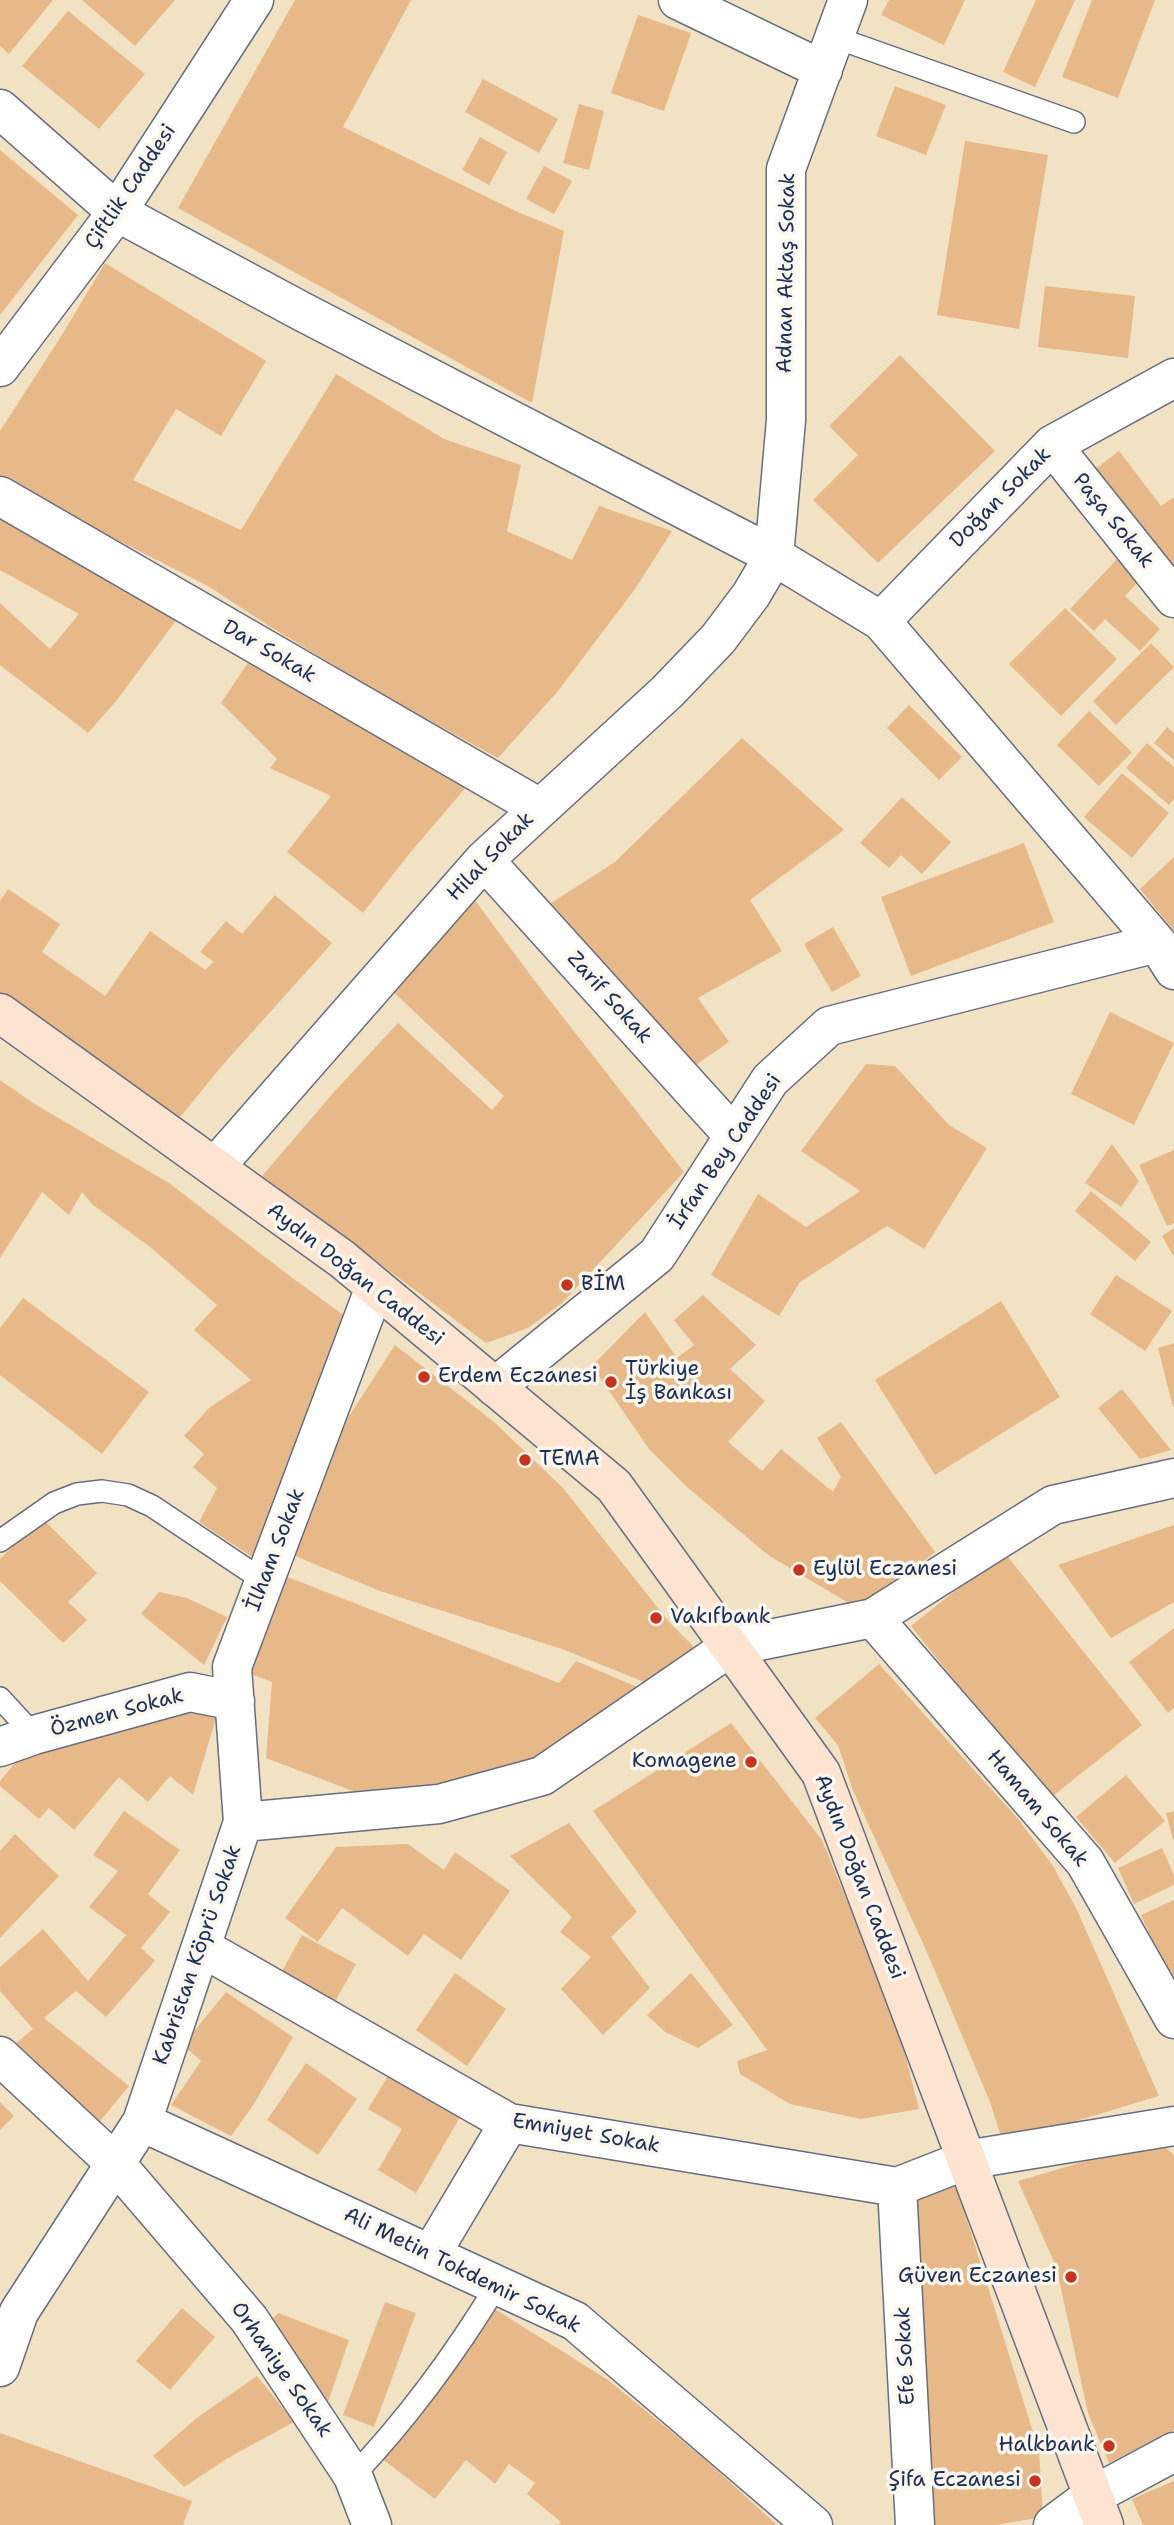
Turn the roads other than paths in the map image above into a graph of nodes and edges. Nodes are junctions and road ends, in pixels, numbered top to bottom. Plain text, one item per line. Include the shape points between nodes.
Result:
1 (254, 0) edge
2 (678, 0) edge
3 (848, 0) edge
4 (828, 54) junction
5 (0, 109) edge
6 (1073, 122) dead end
7 (117, 212) junction
8 (0, 368) edge
9 (1174, 378) edge
10 (1052, 445) junction
11 (0, 496) edge
12 (774, 556) junction
13 (1174, 598) edge
14 (881, 621) junction
15 (538, 807) junction
16 (484, 860) junction
17 (1165, 957) edge
18 (0, 1013) edge
19 (734, 1136) junction
20 (215, 1167) junction
21 (376, 1287) junction
22 (495, 1387) junction
23 (1174, 1478) edge
24 (0, 1541) edge
25 (264, 1581) junction
26 (873, 1618) junction
27 (730, 1647) junction
28 (0, 1698) edge
29 (235, 1701) junction
30 (17, 1741) edge
31 (243, 1822) junction
32 (201, 1947) junction
33 (1174, 2019) edge
34 (0, 2056) edge
35 (142, 2122) junction
36 (509, 2123) junction
37 (1174, 2126) edge
38 (966, 2160) junction
39 (116, 2164) junction
40 (897, 2187) junction
41 (431, 2254) junction
42 (497, 2285) junction
43 (0, 2367) edge
44 (1174, 2452) edge
45 (353, 2476) junction
46 (1098, 2511) edge
47 (372, 2525) edge
48 (813, 2525) edge
49 (915, 2525) edge
50 (1053, 2525) edge

1 - 7 street, Çiftlik Caddesi
2 - 4 street
3 - 4 street, Adnan Aktaş Sokak
4 - 6 lane
4 - 12 street, Adnan Aktaş Sokak via 786,169 786,421
5 - 7 street
7 - 8 street, Çiftlik Caddesi
7 - 12 street
9 - 10 street, Doğan Sokak
10 - 13 street, Paşa Sokak
10 - 14 street, Doğan Sokak
11 - 15 street, Dar Sokak
12 - 14 street
12 - 15 street, Hilal Sokak via 718,639 667,692
14 - 17 street
15 - 16 street, Hilal Sokak
16 - 19 street, Zarif Sokak
16 - 20 street, Hilal Sokak
17 - 19 street, İrfan Bey Caddesi via 829,1026 770,1080
18 - 20 main road, Aydın Doğan Caddesi
19 - 22 street, İrfan Bey Caddesi via 657,1255
20 - 21 main road, Aydın Doğan Caddesi
21 - 22 main road, Aydın Doğan Caddesi
21 - 25 street, İlham Sokak
22 - 27 main road, Aydın Doğan Caddesi via 614,1486
23 - 26 street via 1052,1505
24 - 25 lane via 54,1503 77,1493 102,1491 128,1495 152,1506
25 - 29 street, İlham Sokak via 232,1667
26 - 27 street
26 - 33 street, Hamam Sokak via 1085,1862
27 - 31 street, Kabristan Köprü Sokak via 542,1776 439,1804
27 - 38 main road, Aydın Doğan Caddesi via 821,1773
28 - 30 lane
29 - 30 street, Özmen Sokak via 190,1692
29 - 31 street, İlham Sokak
31 - 32 street, Kabristan Köprü Sokak
32 - 35 street, Kabristan Köprü Sokak
32 - 36 street, Emniyet Sokak
34 - 39 street, Orhaniye Sokak
35 - 39 street, Kabristan Köprü Sokak
35 - 41 street, Ali Metin Tokdemir Sokak
36 - 40 street, Emniyet Sokak
36 - 41 street
37 - 38 street
38 - 40 street
38 - 46 main road, Aydın Doğan Caddesi
39 - 43 street, Kabristan Köprü Sokak via 19,2312
39 - 45 street, Orhaniye Sokak via 249,2319
40 - 49 street, Efe Sokak
41 - 42 street, Ali Metin Tokdemir Sokak
42 - 45 lane via 417,2403
42 - 48 street, Ali Metin Tokdemir Sokak via 575,2321
44 - 46 street
45 - 47 street, Orhaniye Sokak
46 - 50 street

